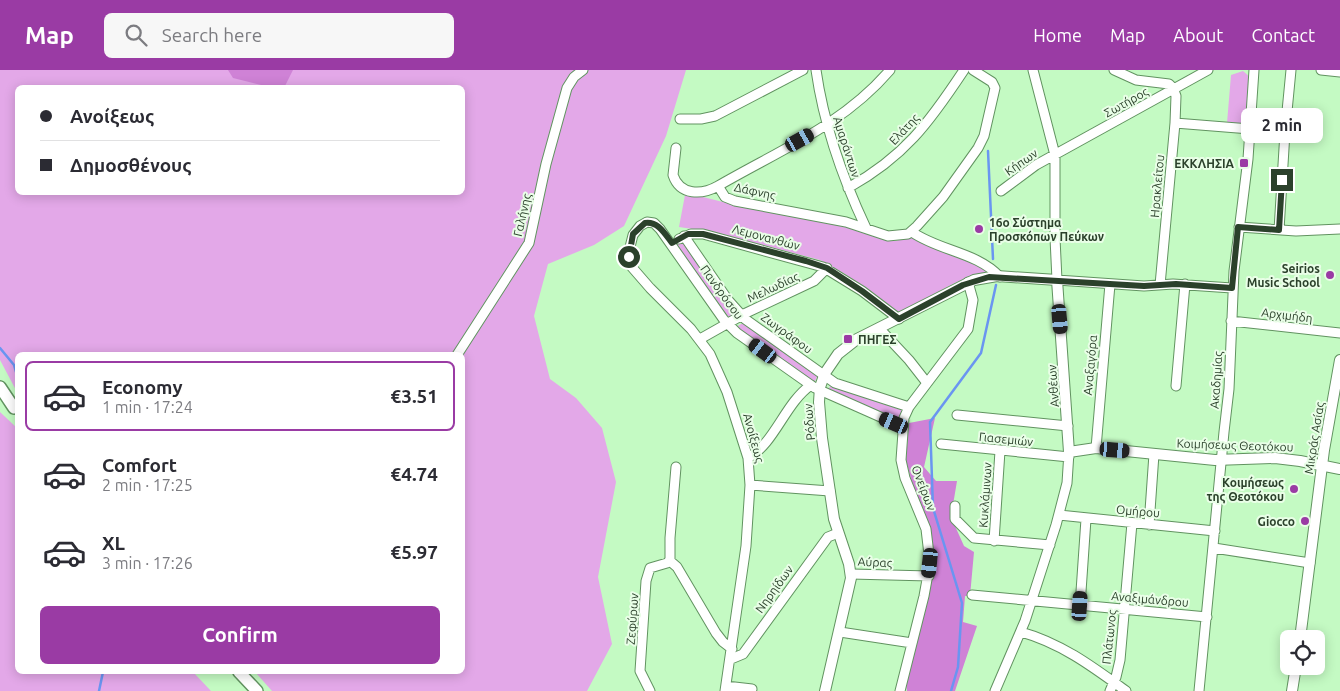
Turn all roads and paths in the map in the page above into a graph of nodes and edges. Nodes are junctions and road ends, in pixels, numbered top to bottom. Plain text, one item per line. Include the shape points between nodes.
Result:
1 (583, 70) edge
2 (803, 70) edge
3 (816, 70) edge
4 (890, 70) edge
5 (964, 70) edge
6 (973, 70) edge
7 (1033, 70) edge
8 (1114, 70) edge
9 (1208, 70) edge
10 (1254, 70) edge
11 (1291, 70) edge
12 (1321, 70) edge
13 (1340, 72) edge
14 (1173, 89) junction
15 (680, 119) dead end
16 (1175, 123) junction
17 (827, 126) junction
18 (1250, 129) junction
19 (676, 148) dead end
20 (1055, 155) junction
21 (718, 186) junction
22 (848, 188) junction
23 (1002, 191) dead end
24 (1238, 227) junction
25 (638, 228) joint
26 (866, 228) junction
27 (1340, 229) edge
28 (1279, 230) junction
29 (912, 232) junction
30 (684, 236) junction
31 (672, 243) junction
32 (827, 268) junction
33 (1000, 276) junction
34 (1057, 280) junction
35 (968, 282) junction
36 (1110, 284) junction
37 (1185, 284) junction
38 (1160, 285) junction
39 (1232, 288) junction
40 (741, 316) junction
41 (899, 319) junction
42 (1231, 321) junction
43 (728, 324) junction
44 (879, 328) junction
45 (1340, 333) edge
46 (700, 339) junction
47 (459, 352) edge
48 (1340, 360) edge
49 (824, 376) junction
50 (1339, 376) edge
51 (927, 383) junction
52 (1176, 386) dead end
53 (0, 387) edge
54 (815, 388) junction
55 (0, 395) edge
56 (909, 407) junction
57 (15, 409) edge
58 (15, 409) edge
59 (957, 415) dead end
60 (1068, 426) junction
61 (903, 427) junction
62 (941, 444) dead end
63 (1096, 448) junction
64 (1000, 451) junction
65 (1154, 454) junction
66 (1069, 455) junction
67 (748, 458) junction
68 (1222, 460) junction
69 (1322, 464) junction
70 (676, 467) dead end
71 (1340, 469) edge
72 (750, 485) junction
73 (830, 491) junction
74 (955, 506) dead end
75 (1059, 515) junction
76 (1086, 519) junction
77 (1132, 523) junction
78 (1149, 525) junction
79 (1215, 531) junction
80 (838, 532) junction
81 (994, 541) junction
82 (1050, 545) junction
83 (1214, 548) junction
84 (670, 561) junction
85 (1310, 563) junction
86 (851, 574) junction
87 (928, 576) junction
88 (972, 594) dead end
89 (1032, 601) junction
90 (1080, 606) junction
91 (1124, 609) junction
92 (1207, 617) junction
93 (1301, 630) edge
94 (840, 632) junction
95 (1021, 632) junction
96 (912, 643) junction
97 (732, 654) junction
98 (241, 674) edge
99 (1295, 675) edge
100 (1114, 682) junction
101 (726, 688) edge
102 (752, 689) dead end
103 (257, 691) edge
104 (650, 691) edge
105 (825, 691) edge
106 (900, 691) edge
107 (995, 691) edge
108 (1110, 691) edge
109 (1126, 691) edge
110 (1199, 691) edge
111 (1292, 691) edge

1 - 47 street, Γαλήνης via 567,88 528,243
2 - 15 street via 715,116
3 - 17 street, Αμαράντων
4 - 17 street, Δάφνης via 856,104
5 - 22 street, Ελάτης via 930,119 904,148 878,171
6 - 29 street via 992,82 995,88 984,136 954,182
7 - 20 street, Ανθέων
8 - 14 street via 1136,80 1169,84
9 - 14 street, Σωτήρος
10 - 18 street, Ακαδημίας
11 - 28 street
12 - 13 street
14 - 16 street, Ηρακλείτου
14 - 20 street, Σωτήρος
16 - 18 street
16 - 38 street, Ηρακλείτου
17 - 21 street, Δάφνης
17 - 22 street, Αμαράντων
18 - 24 street, Ακαδημίας
19 - 21 street via 673,175 680,186 702,193
20 - 23 street, Κήπων
20 - 34 street, Ανθέων
21 - 26 street, Δάφνης via 725,197 735,201
22 - 26 street, Αμαράντων
24 - 28 street
24 - 39 street, Ακαδημίας
25 - 31 street, Πανδρόσου via 645,223 654,223
25 - 46 street, Ανοίξεως via 629,248 631,266
26 - 29 street, Δάφνης via 888,236
27 - 28 street
29 - 33 street via 991,266
30 - 31 street, Λεμονανθών
30 - 32 street, Λεμονανθών via 703,234
30 - 40 street, Ζωγράφου
31 - 43 street, Πανδρόσου
32 - 40 street, Μελωδίας via 814,282
32 - 41 street, Λεμονανθών
33 - 34 street, Ρόδων
33 - 35 street, Ρόδων
34 - 36 street, Ρόδων
34 - 60 street, Ανθέων
35 - 41 street, Ρόδων
35 - 51 street, Ονείρων via 973,300 968,329
36 - 38 street, Ρόδων
36 - 63 street, Αναξαγόρα
37 - 38 street, Ρόδων
37 - 39 street, Ρόδων
37 - 52 street
39 - 42 street, Ακαδημίας
40 - 43 street, Μελωδίας
40 - 49 street, Ζωγράφου
41 - 44 street, Ρόδων
42 - 45 street, Αρχιμήδη
42 - 68 street, Ακαδημίας via 1230,383
43 - 46 street, Μελωδίας
43 - 54 street, Πανδρόσου
44 - 49 street, Ρόδων via 846,347
44 - 51 street
46 - 67 street, Ανοίξεως via 723,380
48 - 50 street, Μικράς Ασίας
49 - 54 street, Ρόδων
49 - 56 street, Ζωγράφου via 839,385
50 - 69 street, Μικράς Ασίας
51 - 56 street, Ονείρων
53 - 57 main road
54 - 61 street, Πανδρόσου
54 - 67 street via 796,398 759,450
54 - 73 street, Ρόδων
55 - 58 main road
56 - 61 street, Ονείρων
59 - 60 street
60 - 66 street, Ανθέων
61 - 87 street, Ονείρων via 902,469 926,529 930,556
62 - 64 street, Γιασεμιών
63 - 65 street, Κοιμήσεως Θεοτόκου
63 - 66 street, Κοιμήσεως Θεοτόκου
64 - 66 street, Γιασεμιών
64 - 81 street, Κυκλάμινων
65 - 68 street, Κοιμήσεως Θεοτόκου
65 - 78 street
66 - 75 street, Ανθέων via 1067,483
67 - 72 street, Ανοίξεως
68 - 69 street, Κοιμήσεως Θεοτόκου via 1269,458
68 - 79 street, Ακαδημίας
69 - 71 street, Κοιμήσεως Θεοτόκου
69 - 85 street, Μικράς Ασίας
70 - 84 street
72 - 73 street
72 - 97 street, Ανοίξεως
73 - 80 street, Ρόδων
74 - 81 street via 955,519 974,538
75 - 76 street, Ομήρου
75 - 82 street, Ανθέων
76 - 77 street, Ομήρου
76 - 90 street
77 - 78 street, Ομήρου
77 - 91 street, Πλάτωνος
78 - 79 street, Ομήρου
79 - 83 street, Ακαδημίας
80 - 86 street, Ρόδων
80 - 97 street, Νηρηίδων via 828,537 742,654
81 - 82 street
82 - 89 street, Ανθέων
83 - 85 street
83 - 92 street, Ακαδημίας
84 - 97 street
84 - 104 street, Ζεφύρων via 651,567 647,577 640,671
85 - 93 street, Μικράς Ασίας
86 - 87 street, Αύρας
86 - 94 street, Ρόδων
87 - 96 street, Ονείρων
88 - 89 street, Αναξιμάνδρου
89 - 90 street, Αναξιμάνδρου
89 - 95 street, Ανθέων
90 - 91 street, Αναξιμάνδρου
91 - 92 street, Αναξιμάνδρου
91 - 100 street, Πλάτωνος via 1120,660
92 - 110 street, Ακαδημίας
94 - 96 street
94 - 105 street, Ρόδων
95 - 100 street via 1053,642
95 - 107 street, Ανθέων
96 - 106 street, Ονείρων
97 - 101 street, Ανοίξεως
98 - 103 main road
99 - 111 street
100 - 108 street, Πλάτωνος
100 - 109 street
101 - 102 street

